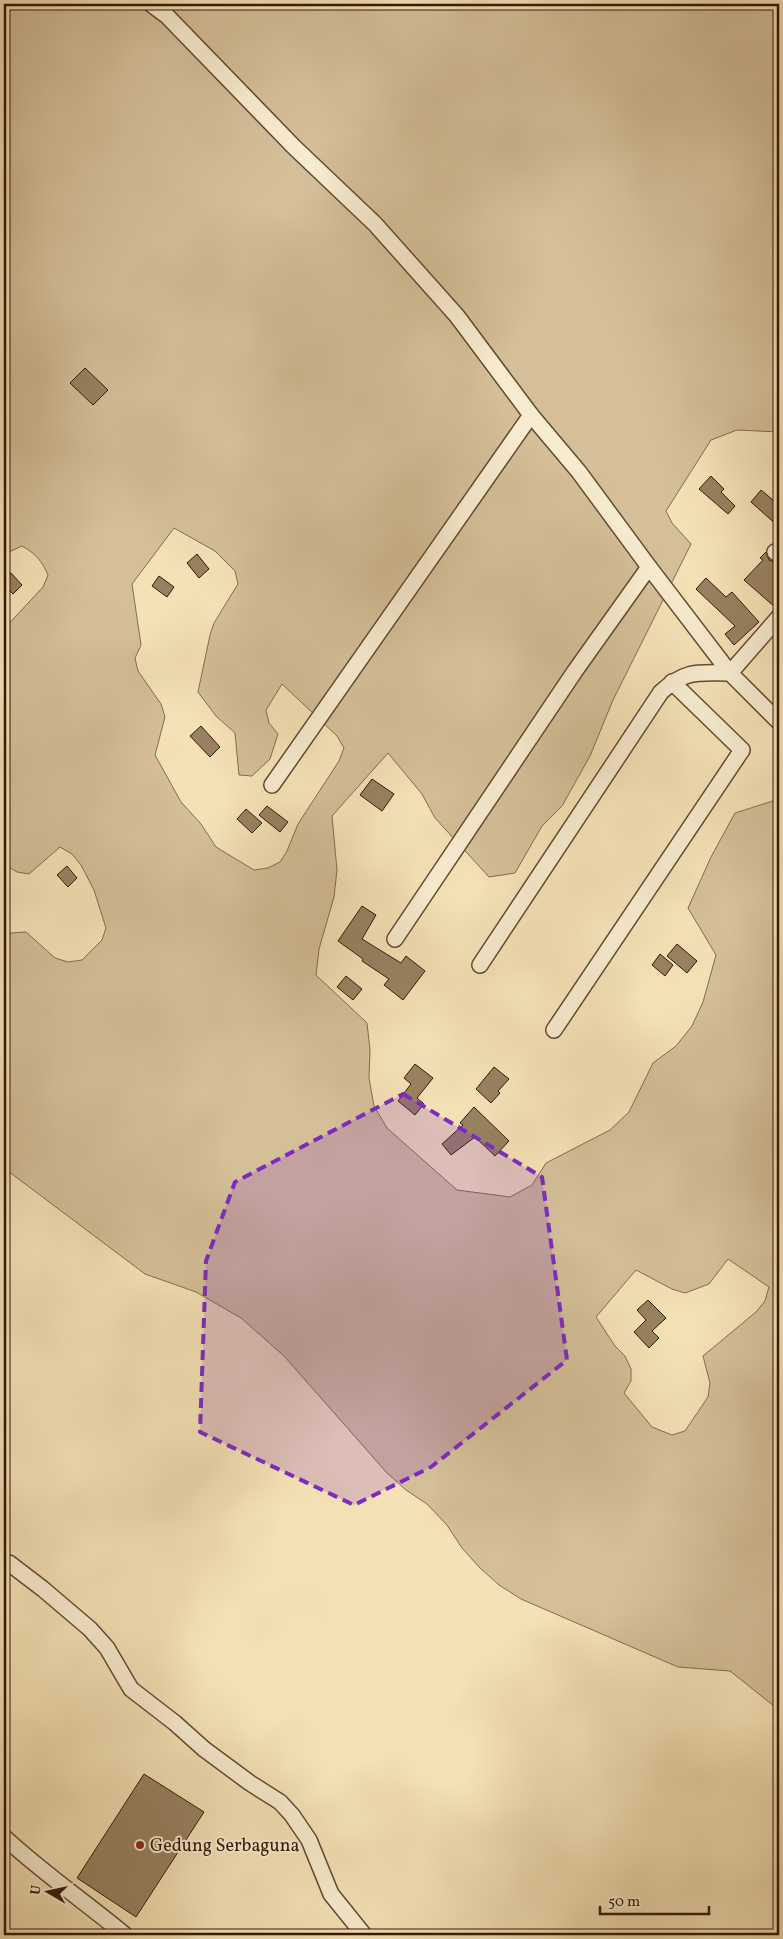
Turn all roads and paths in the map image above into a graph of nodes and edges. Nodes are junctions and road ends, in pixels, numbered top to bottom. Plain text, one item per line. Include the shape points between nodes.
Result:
1 (151, 4) edge
2 (531, 415) junction
3 (649, 567) junction
4 (779, 617) edge
5 (730, 672) junction
6 (672, 682) junction
7 (779, 722) edge
8 (272, 785) dead end
9 (395, 939) dead end
10 (480, 965) dead end
11 (554, 1030) dead end
12 (10, 1563) dead end
13 (4, 1837) edge
14 (125, 1935) edge
15 (364, 1935) edge

1 - 2 street via 167,16 294,147 375,224 457,316
2 - 3 street via 579,472
2 - 8 street
3 - 5 street
3 - 9 street
4 - 5 street
5 - 6 street via 691,673
5 - 7 street
6 - 10 street via 661,692
6 - 11 street via 742,750
12 - 15 street via 90,1629 107,1648 131,1689 204,1749 280,1802 309,1840 331,1894
13 - 14 street

